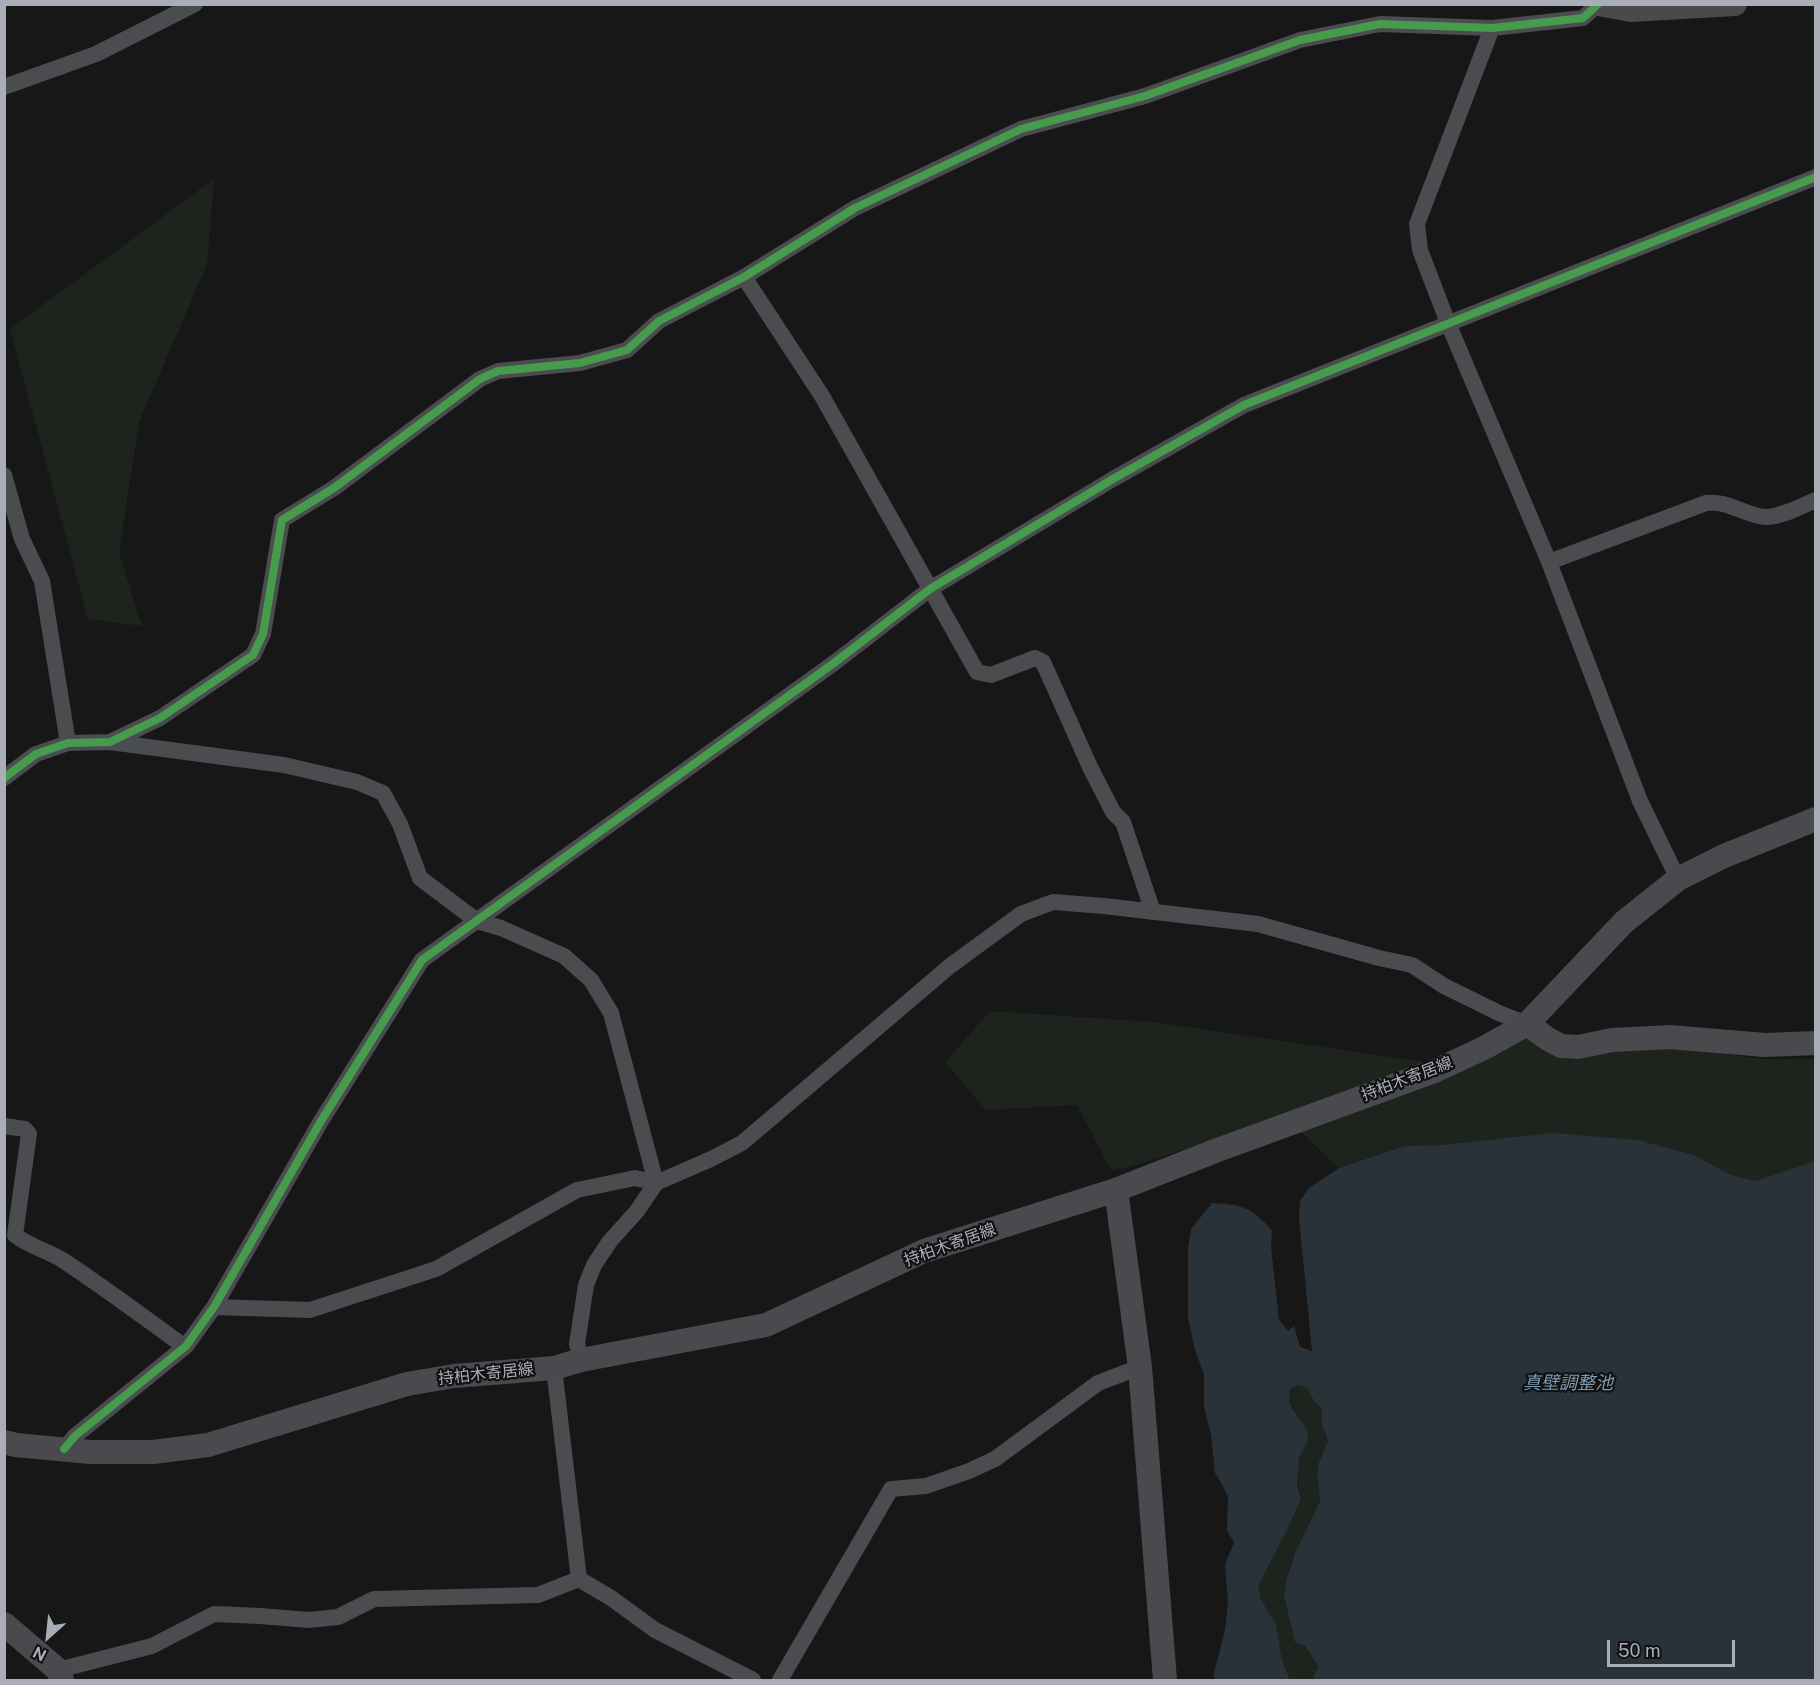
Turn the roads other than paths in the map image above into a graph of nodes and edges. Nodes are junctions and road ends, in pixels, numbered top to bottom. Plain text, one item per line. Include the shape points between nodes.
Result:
1 (166, 4) edge
2 (1598, 4) edge
3 (1735, 4) edge
4 (190, 7) edge
5 (1492, 28) junction
6 (4, 87) edge
7 (1815, 177) edge
8 (744, 277) junction
9 (1448, 323) junction
10 (4, 475) edge
11 (1815, 500) edge
12 (4, 538) edge
13 (22, 539) junction
14 (1549, 562) junction
15 (930, 589) junction
16 (110, 742) junction
17 (68, 743) junction
18 (4, 778) edge
19 (1815, 819) edge
20 (1678, 879) junction
21 (1153, 912) junction
22 (477, 921) junction
23 (1527, 1024) junction
24 (1815, 1043) edge
25 (4, 1126) edge
26 (656, 1183) junction
27 (1116, 1190) junction
28 (214, 1307) junction
29 (185, 1347) junction
30 (580, 1360) junction
31 (1140, 1367) junction
32 (554, 1368) junction
33 (4, 1442) edge
34 (64, 1449) junction
35 (579, 1580) junction
36 (4, 1624) edge
37 (60, 1675) edge
38 (753, 1680) edge
39 (780, 1680) edge
40 (1165, 1680) edge

1 - 4 street
2 - 3 main road via 1631,10
2 - 5 street via 1583,18
4 - 6 street via 96,54
5 - 8 street via 1380,24 1300,40 1145,96 1021,129 855,208
5 - 9 street via 1418,224 1420,250
7 - 9 street
8 - 15 street via 822,396
8 - 16 street via 659,321 627,350 580,363 498,371 480,379 334,488 282,520 263,634 253,655 160,717
9 - 14 street
9 - 15 street via 1244,405
10 - 13 street
11 - 14 street via 1764,517 1724,503 1706,503
12 - 13 street
13 - 17 street via 42,581
14 - 20 street via 1640,801
15 - 21 street via 977,672 991,675 1035,658 1043,662 1089,767 1113,812 1123,822
15 - 22 street
16 - 17 street
16 - 22 street via 284,765 357,782 383,793 400,824 420,878
17 - 18 street via 36,754
19 - 20 main road, 持柏木寄居線
20 - 23 main road, 持柏木寄居線 via 1624,922
21 - 23 street via 1258,924 1412,965 1444,986
21 - 26 street via 1053,902 1022,914 950,966 742,1143
22 - 26 street via 564,956 591,980 611,1013
22 - 28 street via 422,960 321,1121
23 - 24 main road via 1562,1046 1670,1036 1765,1045
23 - 27 main road, 持柏木寄居線 via 1437,1070
25 - 29 street via 25,1129 29,1134 15,1235 83,1273
26 - 28 street via 635,1178 577,1190 436,1269 310,1310
26 - 30 street via 594,1265 586,1285 577,1344
27 - 30 main road, 持柏木寄居線 via 924,1251 766,1324
27 - 31 main road
28 - 29 street
29 - 34 street
30 - 32 main road, 持柏木寄居線
31 - 39 street via 1098,1383 995,1460 926,1486 891,1489
31 - 40 main road
32 - 34 main road, 持柏木寄居線 via 407,1384 208,1445 153,1452
32 - 35 street
33 - 34 main road, 持柏木寄居線
35 - 37 street via 538,1595 374,1599 338,1617 309,1620 214,1614 152,1646
35 - 38 street via 655,1630
36 - 37 main road

